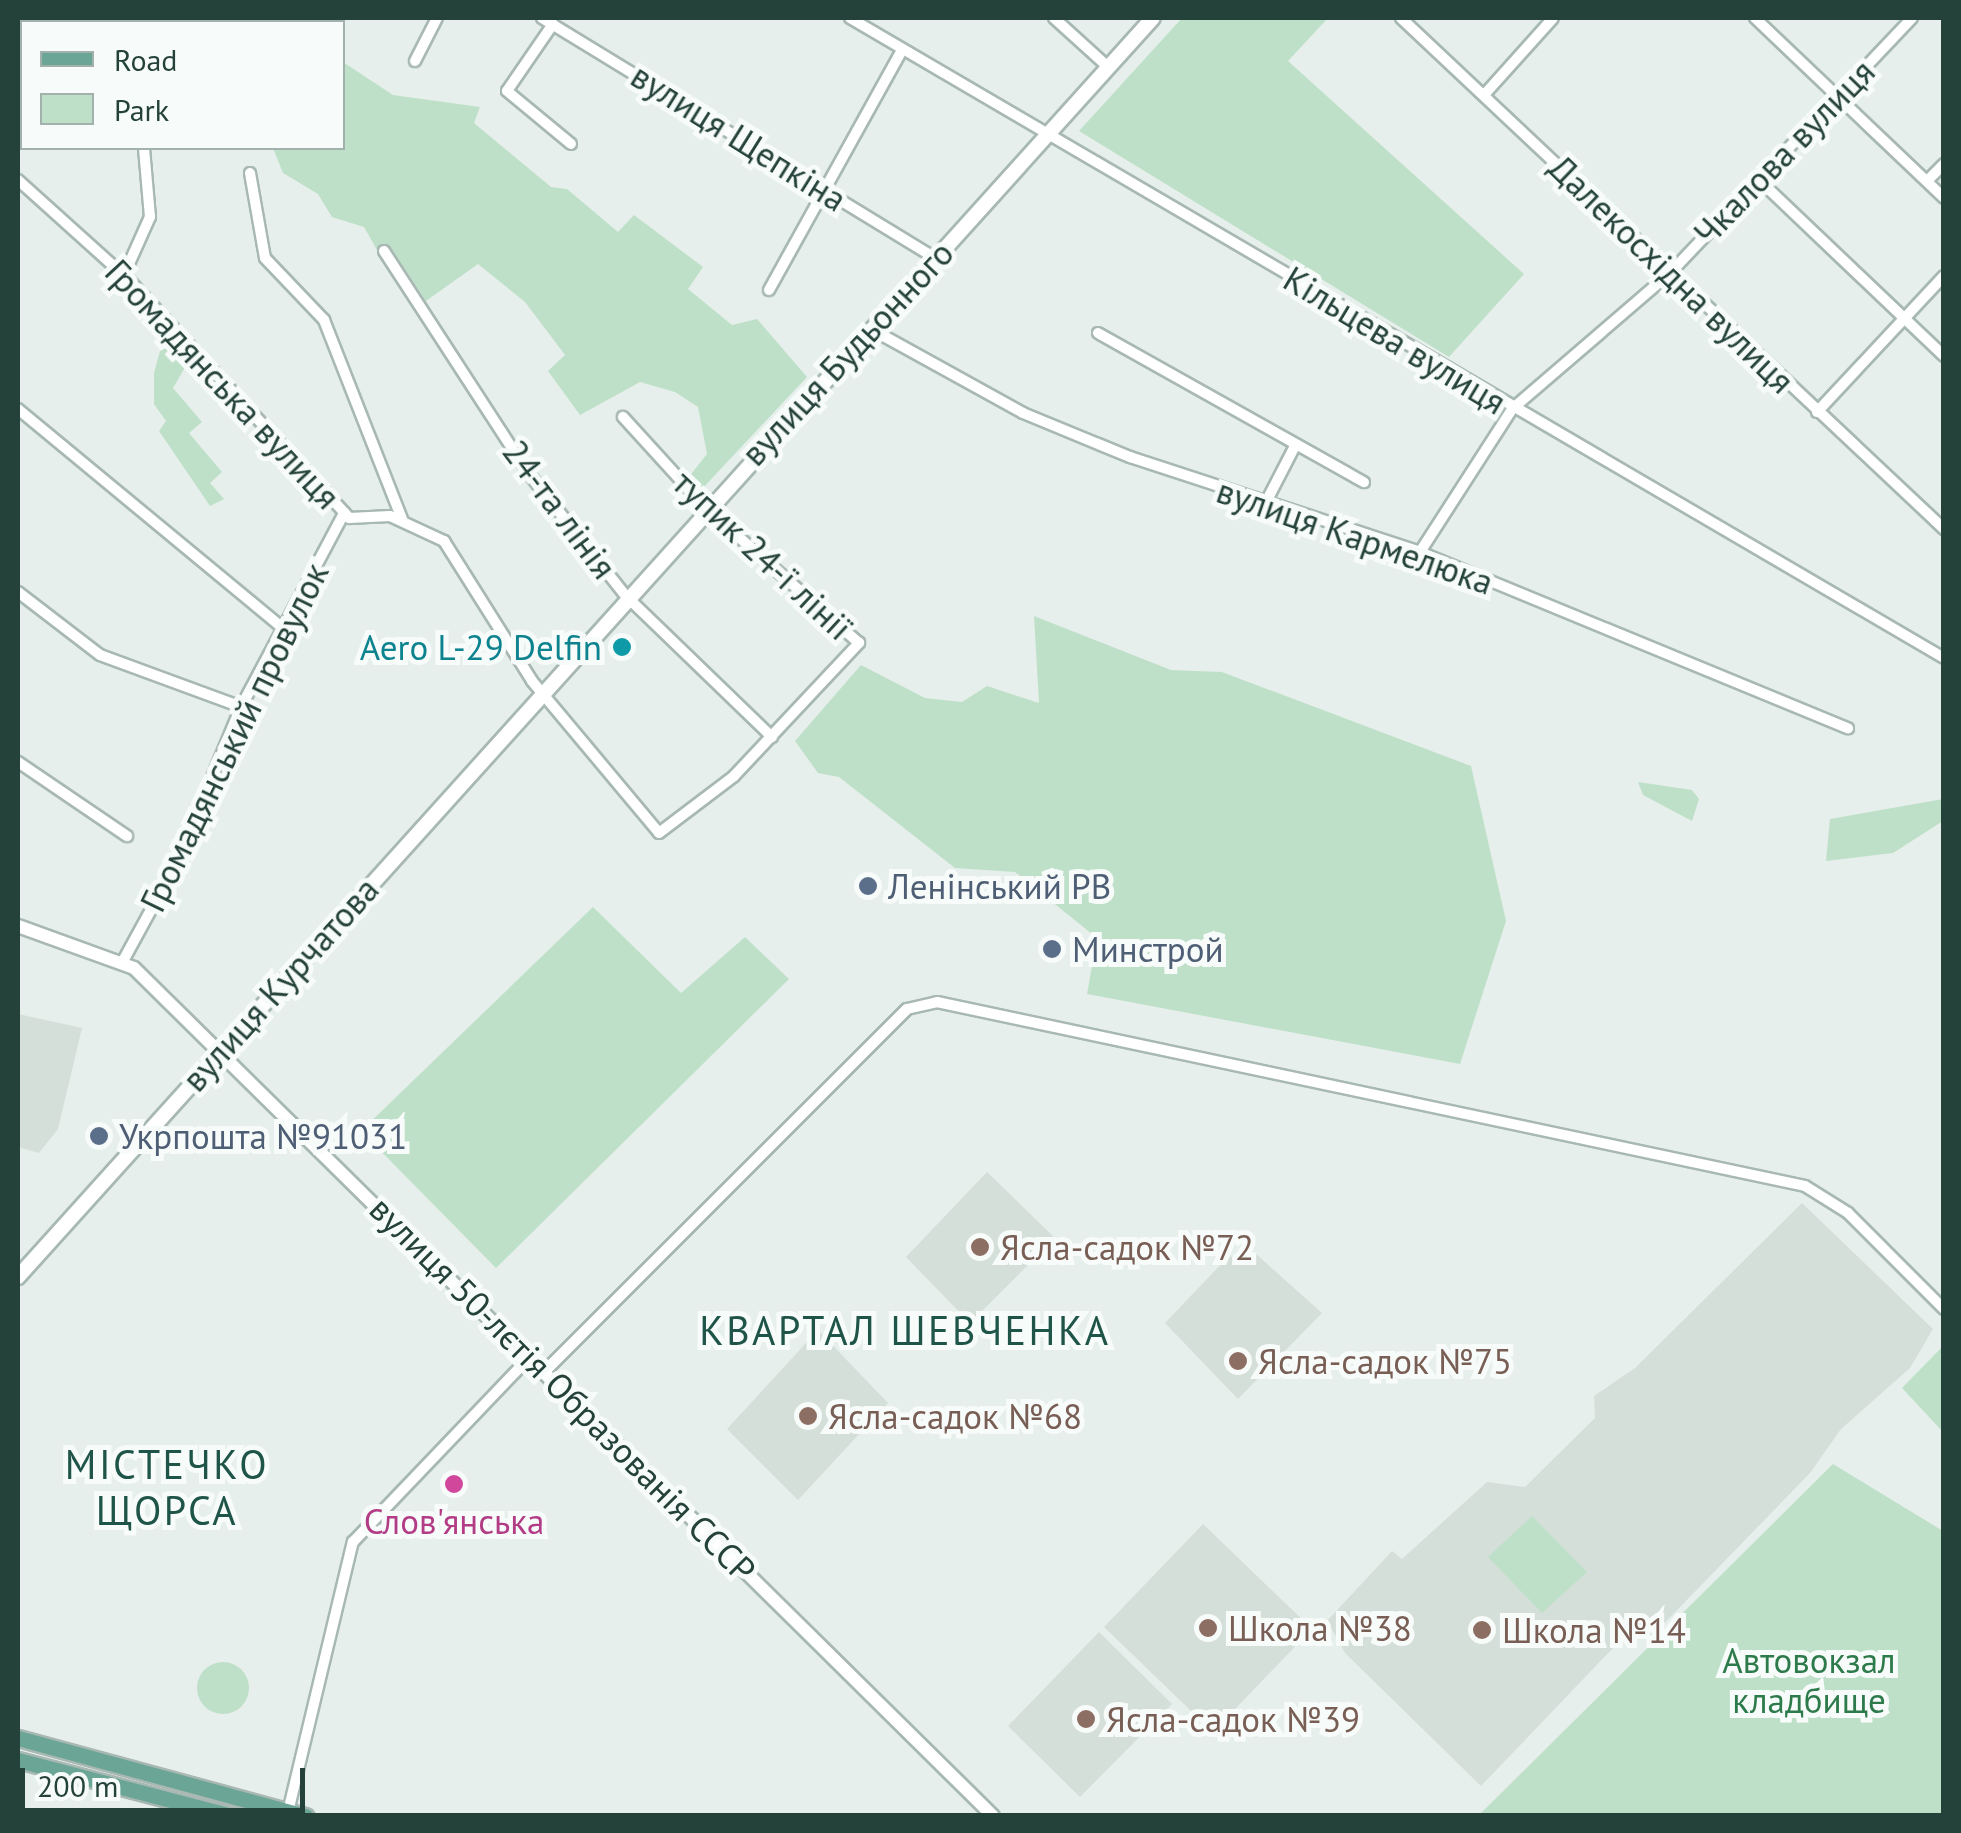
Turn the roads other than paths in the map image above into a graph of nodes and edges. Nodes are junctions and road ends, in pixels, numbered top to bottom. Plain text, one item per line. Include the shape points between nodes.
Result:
1 (437, 18) edge
2 (542, 18) edge
3 (850, 18) edge
4 (1054, 18) edge
5 (1153, 18) edge
6 (1402, 18) edge
7 (1553, 18) edge
8 (1755, 18) edge
9 (1912, 18) edge
10 (553, 24) junction
11 (900, 54) junction
12 (415, 61) dead end
13 (1108, 67) junction
14 (1484, 95) junction
15 (1837, 95) junction
16 (1046, 135) junction
17 (571, 144) dead end
18 (144, 150) edge
19 (1944, 164) edge
20 (250, 173) dead end
21 (18, 180) edge
22 (1758, 180) junction
23 (1927, 181) junction
24 (826, 192) junction
25 (1944, 198) edge
26 (384, 252) dead end
27 (935, 258) junction
28 (1670, 272) junction
29 (124, 275) junction
30 (1944, 276) edge
31 (769, 290) dead end
32 (1904, 318) junction
33 (870, 329) junction
34 (1098, 334) dead end
35 (1944, 356) edge
36 (18, 409) edge
37 (1512, 409) junction
38 (1817, 412) junction
39 (623, 417) dead end
40 (1295, 446) junction
41 (1364, 482) dead end
42 (1265, 504) junction
43 (706, 507) junction
44 (344, 513) junction
45 (402, 519) junction
46 (1944, 529) edge
47 (1420, 552) junction
48 (18, 592) edge
49 (626, 596) junction
50 (284, 629) junction
51 (1944, 658) edge
52 (541, 690) junction
53 (240, 708) junction
54 (1848, 728) dead end
55 (772, 737) junction
56 (18, 762) edge
57 (127, 836) dead end
58 (18, 926) edge
59 (123, 961) junction
60 (221, 1051) junction
61 (18, 1277) edge
62 (1944, 1309) edge
63 (530, 1357) junction
64 (544, 1372) junction
65 (18, 1738) edge
66 (18, 1760) edge
67 (288, 1812) edge
68 (991, 1815) edge
69 (231, 1816) edge
70 (306, 1816) edge

1 - 12 street
2 - 10 street, вулиця Щепкіна
3 - 11 street, Кільцева вулиця
4 - 13 street
5 - 13 main road, вулиця Будьонного
6 - 14 street, Далекосхідна вулиця
7 - 14 street
8 - 15 street
9 - 15 street, Чкалова вулиця
10 - 17 street via 508,91
10 - 24 street, вулиця Щепкіна
11 - 16 street, Кільцева вулиця via 960,77
11 - 24 street
13 - 16 main road, вулиця Будьонного
14 - 28 street, Далекосхідна вулиця
15 - 22 street, Чкалова вулиця
15 - 23 street
16 - 27 main road, вулиця Будьонного
16 - 37 street, Кільцева вулиця
18 - 29 street via 150,217
19 - 23 street
20 - 45 street via 265,258 324,320
21 - 29 street, Громадянська вулиця
22 - 28 street, Чкалова вулиця
22 - 32 street
23 - 25 street
24 - 27 street, вулиця Щепкіна
24 - 31 street
26 - 49 street, 24-та лінія via 526,470
27 - 33 main road, вулиця Будьонного
28 - 37 street, Чкалова вулиця
28 - 38 street, Далекосхідна вулиця
29 - 44 street, Громадянська вулиця
30 - 32 street
32 - 35 street
32 - 38 street
33 - 42 street, вулиця Кармелюка via 1024,413
33 - 43 main road, вулиця Будьонного
34 - 40 street
36 - 50 street
37 - 47 street, Чкалова вулиця
37 - 51 street, Кільцева вулиця
38 - 46 street, Далекосхідна вулиця
39 - 43 street, тупик 24-ї лінії
40 - 41 street
40 - 42 street
42 - 47 street, вулиця Кармелюка
43 - 49 main road, вулиця Будьонного
43 - 55 street, тупик 24-ї лінії via 859,643
44 - 45 street, Громадянська вулиця
44 - 50 street, Громадянський провулок
45 - 52 street, Громадянська вулиця via 444,541
47 - 54 street, вулиця Кармелюка
48 - 53 street via 100,655
49 - 52 main road, вулиця Будьонного
49 - 55 street, 24-та лінія
50 - 53 street, Громадянський провулок
52 - 55 street, Громадянська вулиця via 659,834
52 - 60 main road, вулиця Курчатова
53 - 59 street, Громадянський провулок via 170,876
56 - 57 street
58 - 59 street, вулиця 50-лєтія Образованія СССР
59 - 60 street, вулиця 50-лєтія Образованія СССР
60 - 61 main road, вулиця Курчатова
60 - 63 street, вулиця 50-лєтія Образованія СССР
62 - 64 street via 1848,1213 1805,1186 937,1002 907,1009
63 - 64 street, вулиця 50-лєтія Образованія СССР
63 - 67 street via 353,1542
64 - 68 street, вулиця 50-лєтія Образованія СССР
65 - 67 main road
66 - 69 main road
67 - 70 main road

